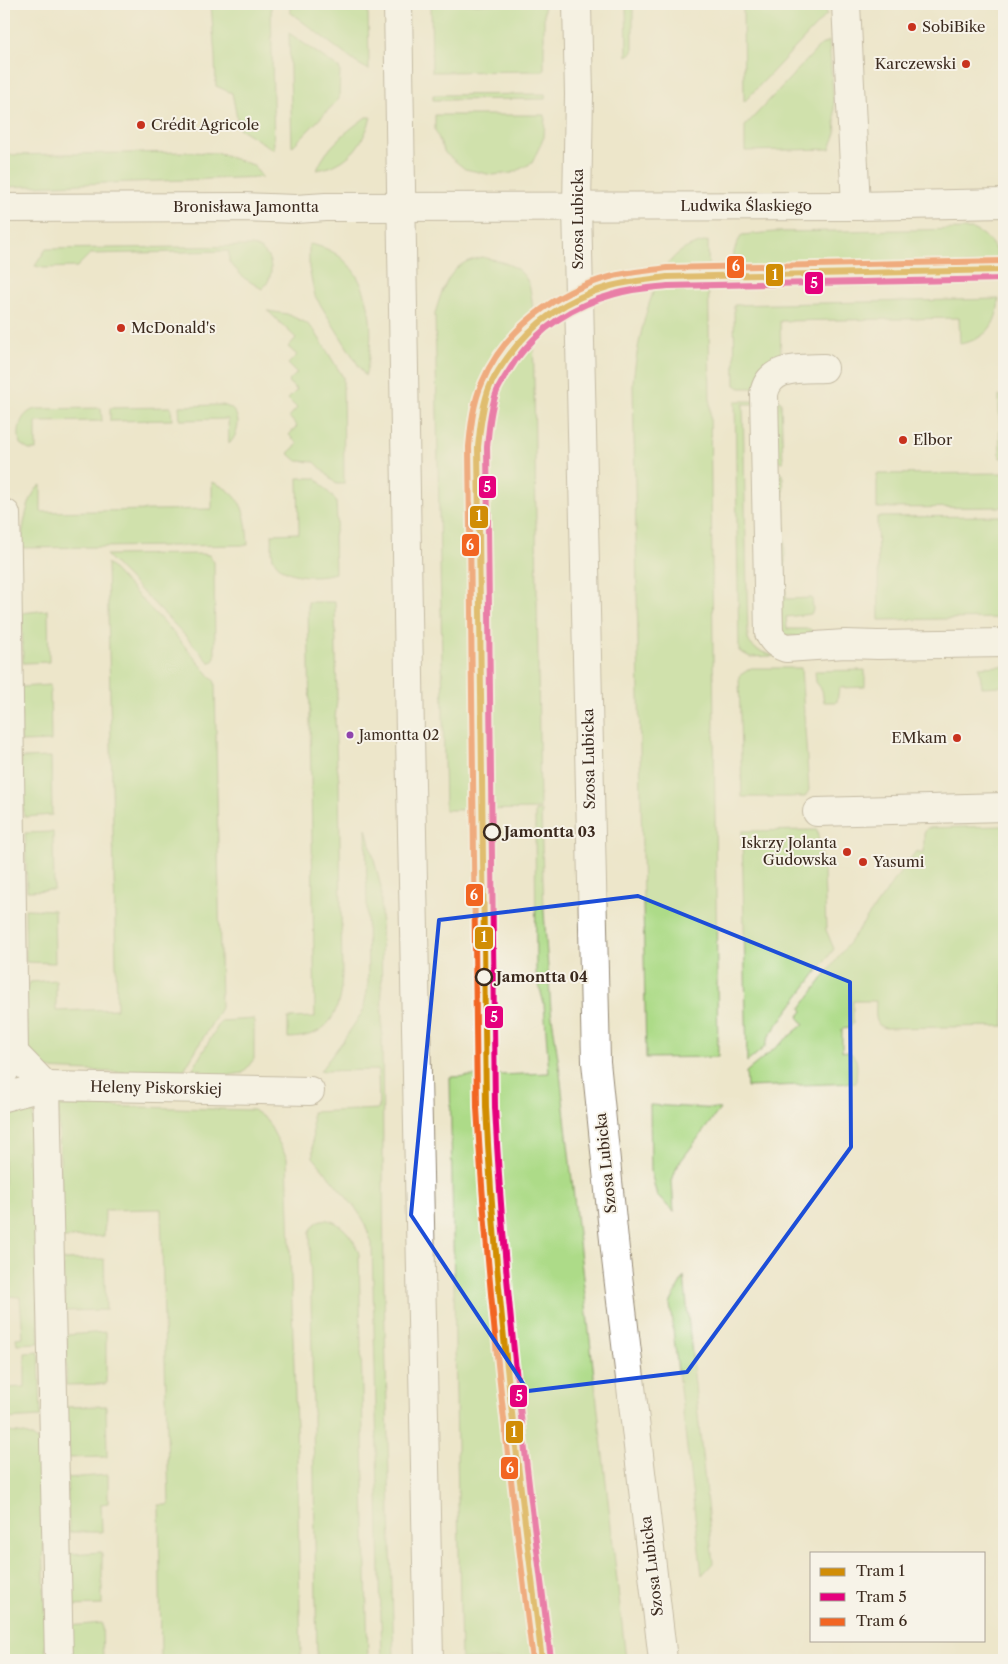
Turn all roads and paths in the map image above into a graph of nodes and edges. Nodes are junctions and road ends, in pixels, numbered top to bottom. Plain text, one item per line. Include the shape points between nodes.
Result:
1 (398, 4) edge
2 (577, 4) edge
3 (844, 9) edge
4 (1004, 203) edge
5 (577, 206) junction
6 (856, 206) junction
7 (401, 207) junction
8 (4, 208) edge
9 (488, 208) joint
10 (824, 368) dead end
11 (4, 514) edge
12 (1004, 643) edge
13 (1004, 807) edge
14 (816, 812) dead end
15 (9, 1062) edge
16 (46, 1086) junction
17 (310, 1091) dead end
18 (4, 1097) edge
19 (59, 1660) edge
20 (429, 1660) edge
21 (663, 1660) edge

1 - 7 street
2 - 5 street, Szosa Lubicka
3 - 6 street
4 - 6 street, Ludwika Ślaskiego
5 - 6 street, Ludwika Ślaskiego
5 - 9 street, Ludwika Ślaskiego
5 - 21 street, Szosa Lubicka via 596,1062
7 - 8 street, Bronisława Jamontta
7 - 9 street, Bronisława Jamontta
7 - 20 street
10 - 12 street via 784,371 774,376 765,387 769,634 773,641 786,648 845,644
11 - 15 street via 8,557
13 - 14 street
15 - 16 street
16 - 17 street, Heleny Piskorskiej
16 - 18 street, Heleny Piskorskiej
16 - 19 street

